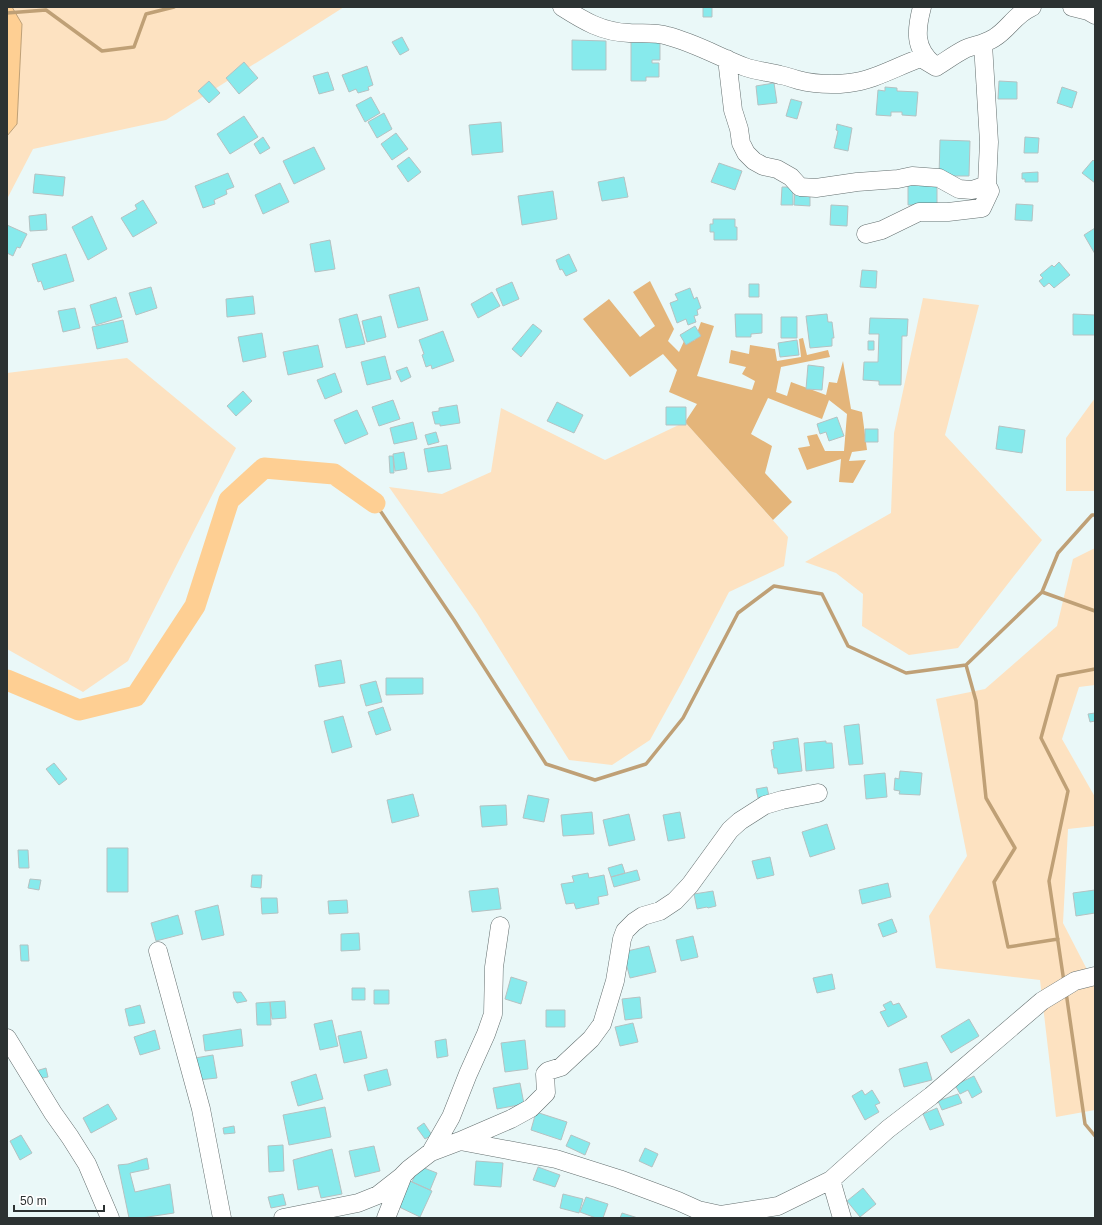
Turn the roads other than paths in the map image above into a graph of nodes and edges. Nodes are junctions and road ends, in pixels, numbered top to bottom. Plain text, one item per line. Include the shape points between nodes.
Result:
1 (562, 7) edge
2 (922, 7) edge
3 (1032, 7) edge
4 (1072, 7) edge
5 (1095, 15) edge
6 (983, 44) junction
7 (727, 59) junction
8 (936, 67) junction
9 (987, 185) junction
10 (866, 234) dead end
11 (818, 793) dead end
12 (500, 926) dead end
13 (158, 950) dead end
14 (1095, 976) edge
15 (7, 1038) edge
16 (460, 1141) junction
17 (431, 1152) junction
18 (404, 1175) junction
19 (831, 1180) junction
20 (110, 1218) edge
21 (222, 1218) edge
22 (283, 1218) edge
23 (386, 1218) edge
24 (842, 1218) edge

1 - 7 street via 603,30 668,36
2 - 8 street via 918,40 926,58
3 - 6 street via 996,38
4 - 5 street
6 - 8 street via 966,49
6 - 9 street via 989,142
7 - 8 street via 746,68 799,80 832,84 867,79 921,58
7 - 9 street via 733,110 746,153 763,166 777,169 791,177 800,187 816,188 912,176 939,178 959,188 972,190
9 - 10 street via 990,191 982,208 919,212 882,230
11 - 16 street via 765,805 740,821 730,830 690,885 675,901 660,911 643,916 634,922 625,931 622,939 615,981 602,1024 591,1039 561,1067 545,1074 546,1093 531,1108
12 - 17 street via 494,967 493,1014 451,1117
13 - 21 street via 201,1109
14 - 19 street via 1075,981 1042,1001
15 - 20 street via 87,1164
16 - 17 street
16 - 19 street via 556,1159 619,1179 698,1210 721,1215 778,1206
17 - 18 street
18 - 22 street via 378,1195 358,1202
18 - 23 street
19 - 24 street

